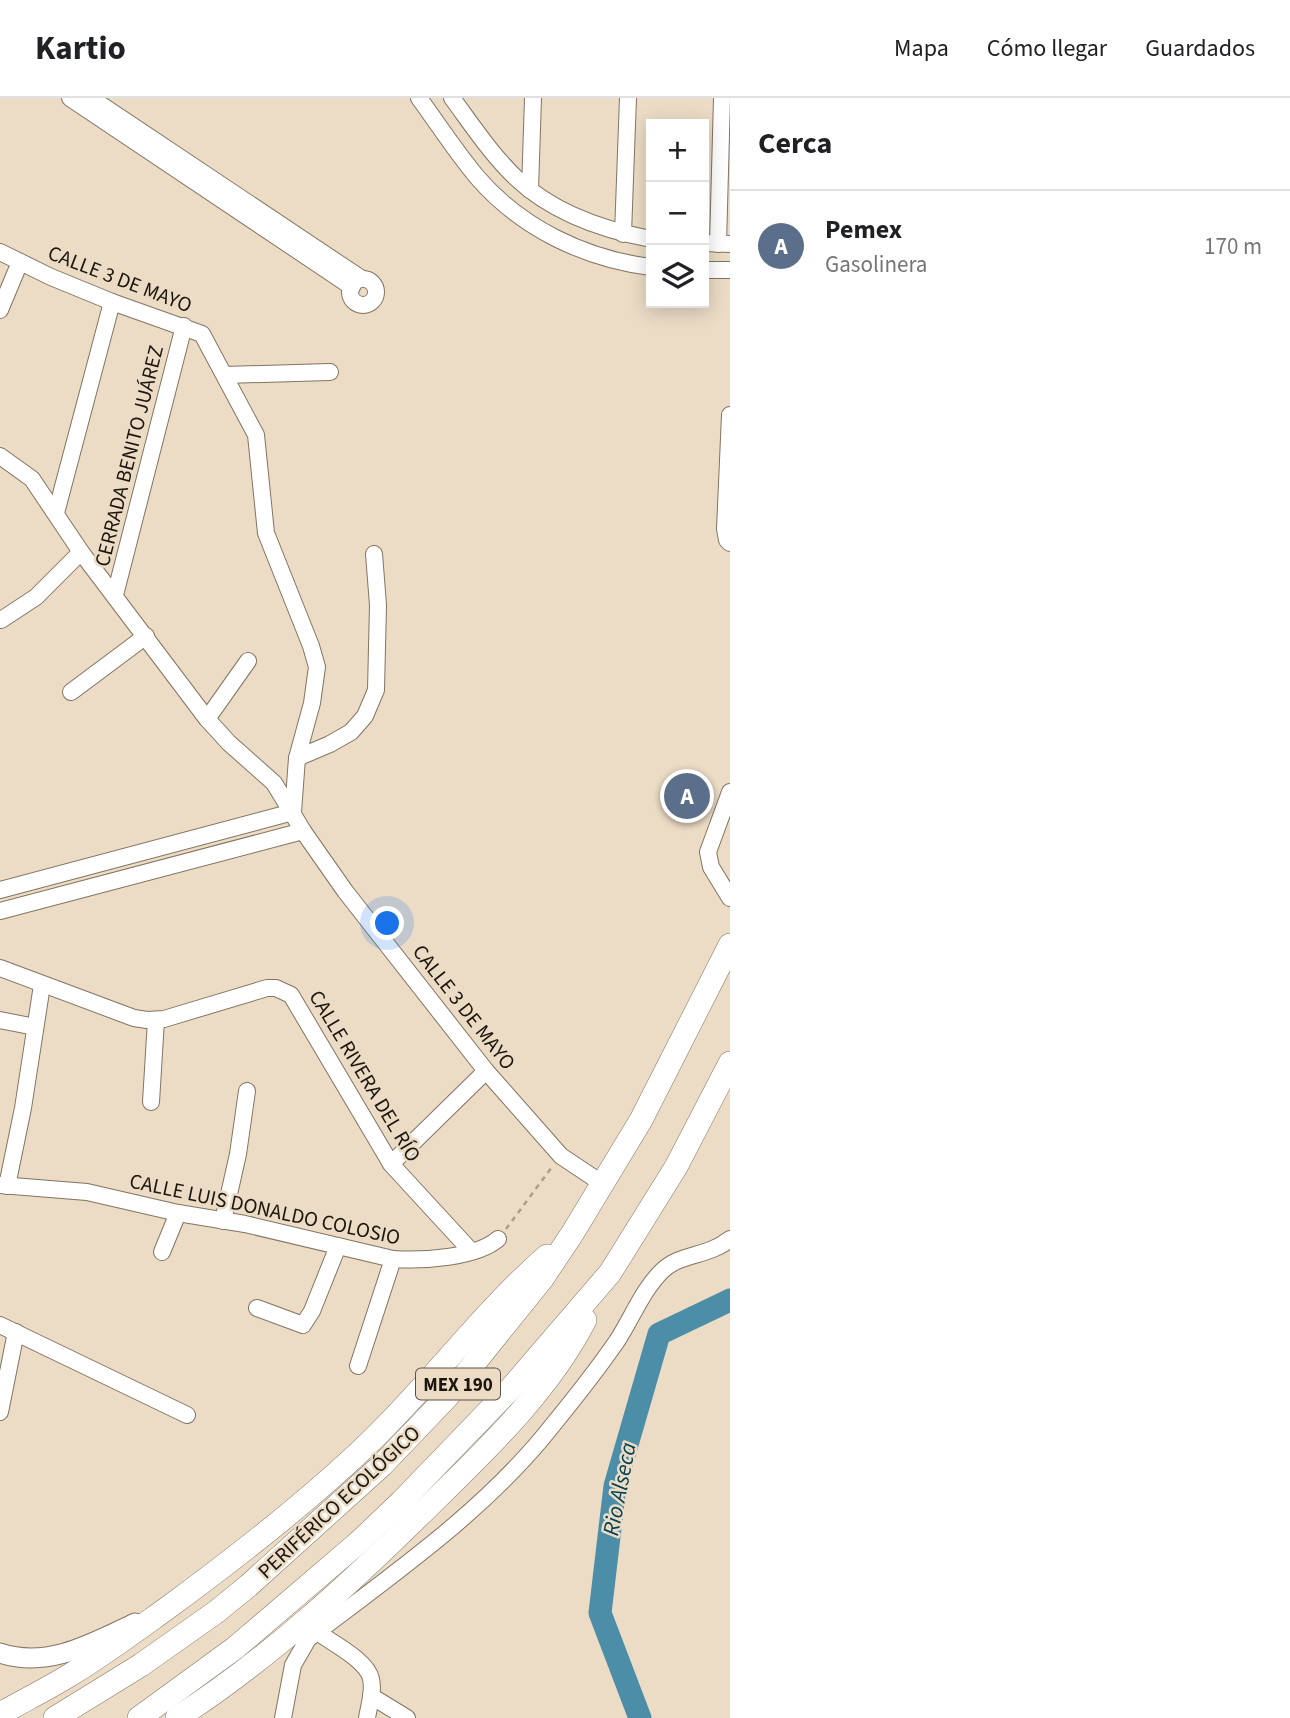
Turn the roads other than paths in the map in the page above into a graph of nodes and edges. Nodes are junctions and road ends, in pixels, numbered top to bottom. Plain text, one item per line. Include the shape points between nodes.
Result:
1 (70, 98) edge
2 (91, 98) edge
3 (444, 98) edge
4 (452, 98) edge
5 (533, 98) edge
6 (628, 98) edge
7 (722, 98) edge
8 (424, 104) edge
9 (530, 190) junction
10 (624, 234) junction
11 (646, 238) edge
12 (717, 244) edge
13 (0, 252) edge
14 (20, 262) junction
15 (646, 266) edge
16 (709, 270) edge
17 (730, 270) edge
18 (112, 302) junction
19 (0, 310) edge
20 (184, 326) junction
21 (330, 372) dead end
22 (225, 375) junction
23 (730, 415) edge
24 (0, 456) edge
25 (55, 513) junction
26 (728, 541) edge
27 (81, 552) junction
28 (374, 554) dead end
29 (115, 595) junction
30 (1, 620) edge
31 (146, 636) junction
32 (248, 661) dead end
33 (72, 692) dead end
34 (207, 719) junction
35 (297, 758) junction
36 (730, 792) edge
37 (293, 812) junction
38 (303, 831) junction
39 (186, 841) junction
40 (191, 860) junction
41 (47, 878) junction
42 (0, 890) edge
43 (51, 898) junction
44 (730, 898) edge
45 (0, 911) edge
46 (730, 945) edge
47 (0, 968) edge
48 (42, 985) junction
49 (0, 1020) edge
50 (156, 1020) junction
51 (35, 1027) junction
52 (730, 1063) edge
53 (486, 1071) junction
54 (247, 1091) dead end
55 (151, 1102) dead end
56 (391, 1164) junction
57 (603, 1184) junction
58 (4, 1186) edge
59 (178, 1213) junction
60 (223, 1221) junction
61 (572, 1234) junction
62 (498, 1239) road end
63 (730, 1239) edge
64 (338, 1246) junction
65 (471, 1251) junction
66 (162, 1252) dead end
67 (393, 1259) junction
68 (610, 1273) junction
69 (257, 1308) dead end
70 (0, 1325) edge
71 (16, 1332) junction
72 (358, 1366) dead end
73 (0, 1412) edge
74 (187, 1415) dead end
75 (165, 1609) junction
76 (317, 1632) junction
77 (0, 1653) edge
78 (371, 1696) junction
79 (4, 1713) edge
80 (58, 1716) edge
81 (139, 1718) edge
82 (177, 1718) edge
83 (283, 1718) edge
84 (367, 1718) edge
85 (407, 1718) edge

1 - 2 street via 357,283
3 - 8 street
4 - 9 street via 493,153
5 - 9 street
6 - 10 street
7 - 12 street
8 - 15 street via 477,177 521,217 566,244
9 - 10 street via 573,215
10 - 11 street
13 - 14 street, CALLE 3 DE MAYO
14 - 18 street, CALLE 3 DE MAYO
14 - 19 street
16 - 17 street
18 - 20 street, CALLE 3 DE MAYO
18 - 25 street
20 - 22 street, CALLE 3 DE MAYO via 206,338
20 - 29 street, CERRADA BENITO JUÁREZ
21 - 22 street
22 - 35 street, CALLE 3 DE MAYO via 256,435 266,533 317,667
23 - 26 street
24 - 25 street via 32,479
25 - 27 street
27 - 29 street
27 - 30 street via 36,597
28 - 35 street via 376,690 365,716 351,732
29 - 31 street
31 - 33 street
31 - 34 street
32 - 34 street
34 - 37 street via 269,778
35 - 37 street, CALLE 3 DE MAYO
36 - 44 street via 708,852 711,867
37 - 38 street, CALLE 3 DE MAYO
37 - 39 street
38 - 40 street
38 - 53 street, CALLE 3 DE MAYO
39 - 40 street
39 - 41 street
40 - 43 street
41 - 42 street
41 - 43 street
43 - 45 street
46 - 57 highway, PERIFÉRICO ECOLÓGICO / MEX 190 via 641,1120
47 - 48 street
48 - 50 street via 134,1018
48 - 51 street
49 - 51 street
50 - 55 street
50 - 56 street, CALLE RIVERA DEL RÍO via 267,988 291,995
51 - 58 street via 23,1108
52 - 68 highway, PERIFÉRICO ECOLÓGICO / MEX 190 via 676,1167
53 - 56 street
53 - 57 street, CALLE 3 DE MAYO via 561,1156
54 - 60 street
56 - 65 street, CALLE RIVERA DEL RÍO
57 - 61 highway, PERIFÉRICO ECOLÓGICO / MEX 190
58 - 59 street, CALLE LUIS DONALDO COLOSIO via 73,1190
59 - 60 street, CALLE LUIS DONALDO COLOSIO
59 - 66 street
60 - 64 street, CALLE LUIS DONALDO COLOSIO
61 - 75 highway via 490,1310 432,1379 335,1474
61 - 80 highway, PERIFÉRICO ECOLÓGICO / MEX 190 via 542,1279 447,1397 372,1474 216,1612
62 - 65 street, CALLE LUIS DONALDO COLOSIO
63 - 76 street via 661,1272 616,1342 526,1455 453,1527
64 - 67 street, CALLE LUIS DONALDO COLOSIO
64 - 69 street via 303,1325
65 - 67 street, CALLE LUIS DONALDO COLOSIO via 419,1260
67 - 72 street
68 - 81 highway, PERIFÉRICO ECOLÓGICO / MEX 190 via 489,1413 359,1542 235,1648
68 - 82 highway via 582,1327 545,1381 482,1454 298,1625
70 - 71 street
71 - 73 street
71 - 74 street
75 - 77 main road via 76,1650 27,1658
75 - 79 highway via 117,1645
76 - 78 street via 366,1667
76 - 83 street via 299,1650
78 - 84 street
78 - 85 street

